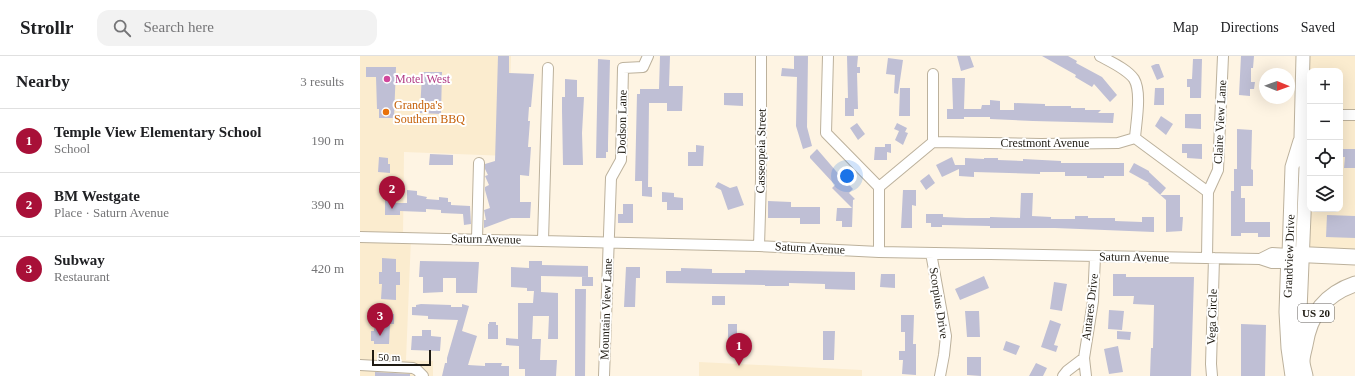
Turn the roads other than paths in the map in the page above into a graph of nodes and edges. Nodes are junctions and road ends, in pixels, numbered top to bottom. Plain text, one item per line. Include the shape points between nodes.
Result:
1 (648, 56) edge
2 (761, 56) edge
3 (828, 56) edge
4 (1100, 56) edge
5 (1223, 56) edge
6 (1303, 56) edge
7 (548, 68) dead end
8 (933, 74) dead end
9 (1306, 114) edge
10 (1343, 115) edge
11 (1355, 115) edge
12 (1135, 138) junction
13 (933, 142) junction
14 (479, 163) dead end
15 (879, 187) junction
16 (1208, 192) junction
17 (360, 237) edge
18 (477, 239) junction
19 (544, 240) junction
20 (608, 242) junction
21 (759, 246) junction
22 (879, 252) junction
23 (931, 253) junction
24 (1095, 257) junction
25 (1355, 257) edge
26 (1210, 258) junction
27 (1295, 259) junction
28 (1355, 265) edge
29 (1355, 284) edge
30 (1084, 358) junction
31 (1302, 360) junction
32 (360, 365) edge
33 (423, 376) edge
34 (604, 376) edge
35 (940, 376) edge
36 (1063, 376) edge
37 (1086, 376) edge
38 (1212, 376) edge
39 (1293, 376) edge
40 (1305, 376) edge

1 - 20 street, Dodson Lane via 643,67 623,68 622,160 611,178
2 - 21 street, Casseopeia Street
3 - 15 street via 826,133
4 - 12 street via 1133,78 1138,89
5 - 16 street, Claire View Lane via 1218,170
6 - 9 main road, Grandview Drive
7 - 19 street
8 - 13 street
9 - 27 main road, Grandview Drive via 1301,138 1306,167
10 - 11 street
12 - 13 street, Crestmont Avenue via 1110,143
12 - 16 street
13 - 15 street
14 - 18 street
15 - 22 street
16 - 26 street, Claire View Lane
17 - 18 street, Saturn Avenue
18 - 19 street, Saturn Avenue
19 - 20 street, Saturn Avenue
20 - 21 street, Saturn Avenue
20 - 34 street, Mountain View Lane
21 - 22 street, Saturn Avenue
22 - 23 street, Saturn Avenue
23 - 24 street, Saturn Avenue
23 - 35 street, Scorpius Drive via 946,336
24 - 26 street, Saturn Avenue
24 - 30 street, Antares Drive via 1093,301
25 - 27 highway
26 - 27 street, Saturn Avenue via 1260,259 1272,254
26 - 38 street, Vega Circle
27 - 28 highway
27 - 31 main road, Grandview Drive
27 - 39 highway, Grandview Drive via 1287,312
29 - 31 highway, US 20 via 1344,288 1319,307 1312,318
30 - 36 street, Antares Drive
30 - 37 street, Antares Drive
31 - 40 highway, Grandview Drive / US 20
32 - 33 street via 413,368

